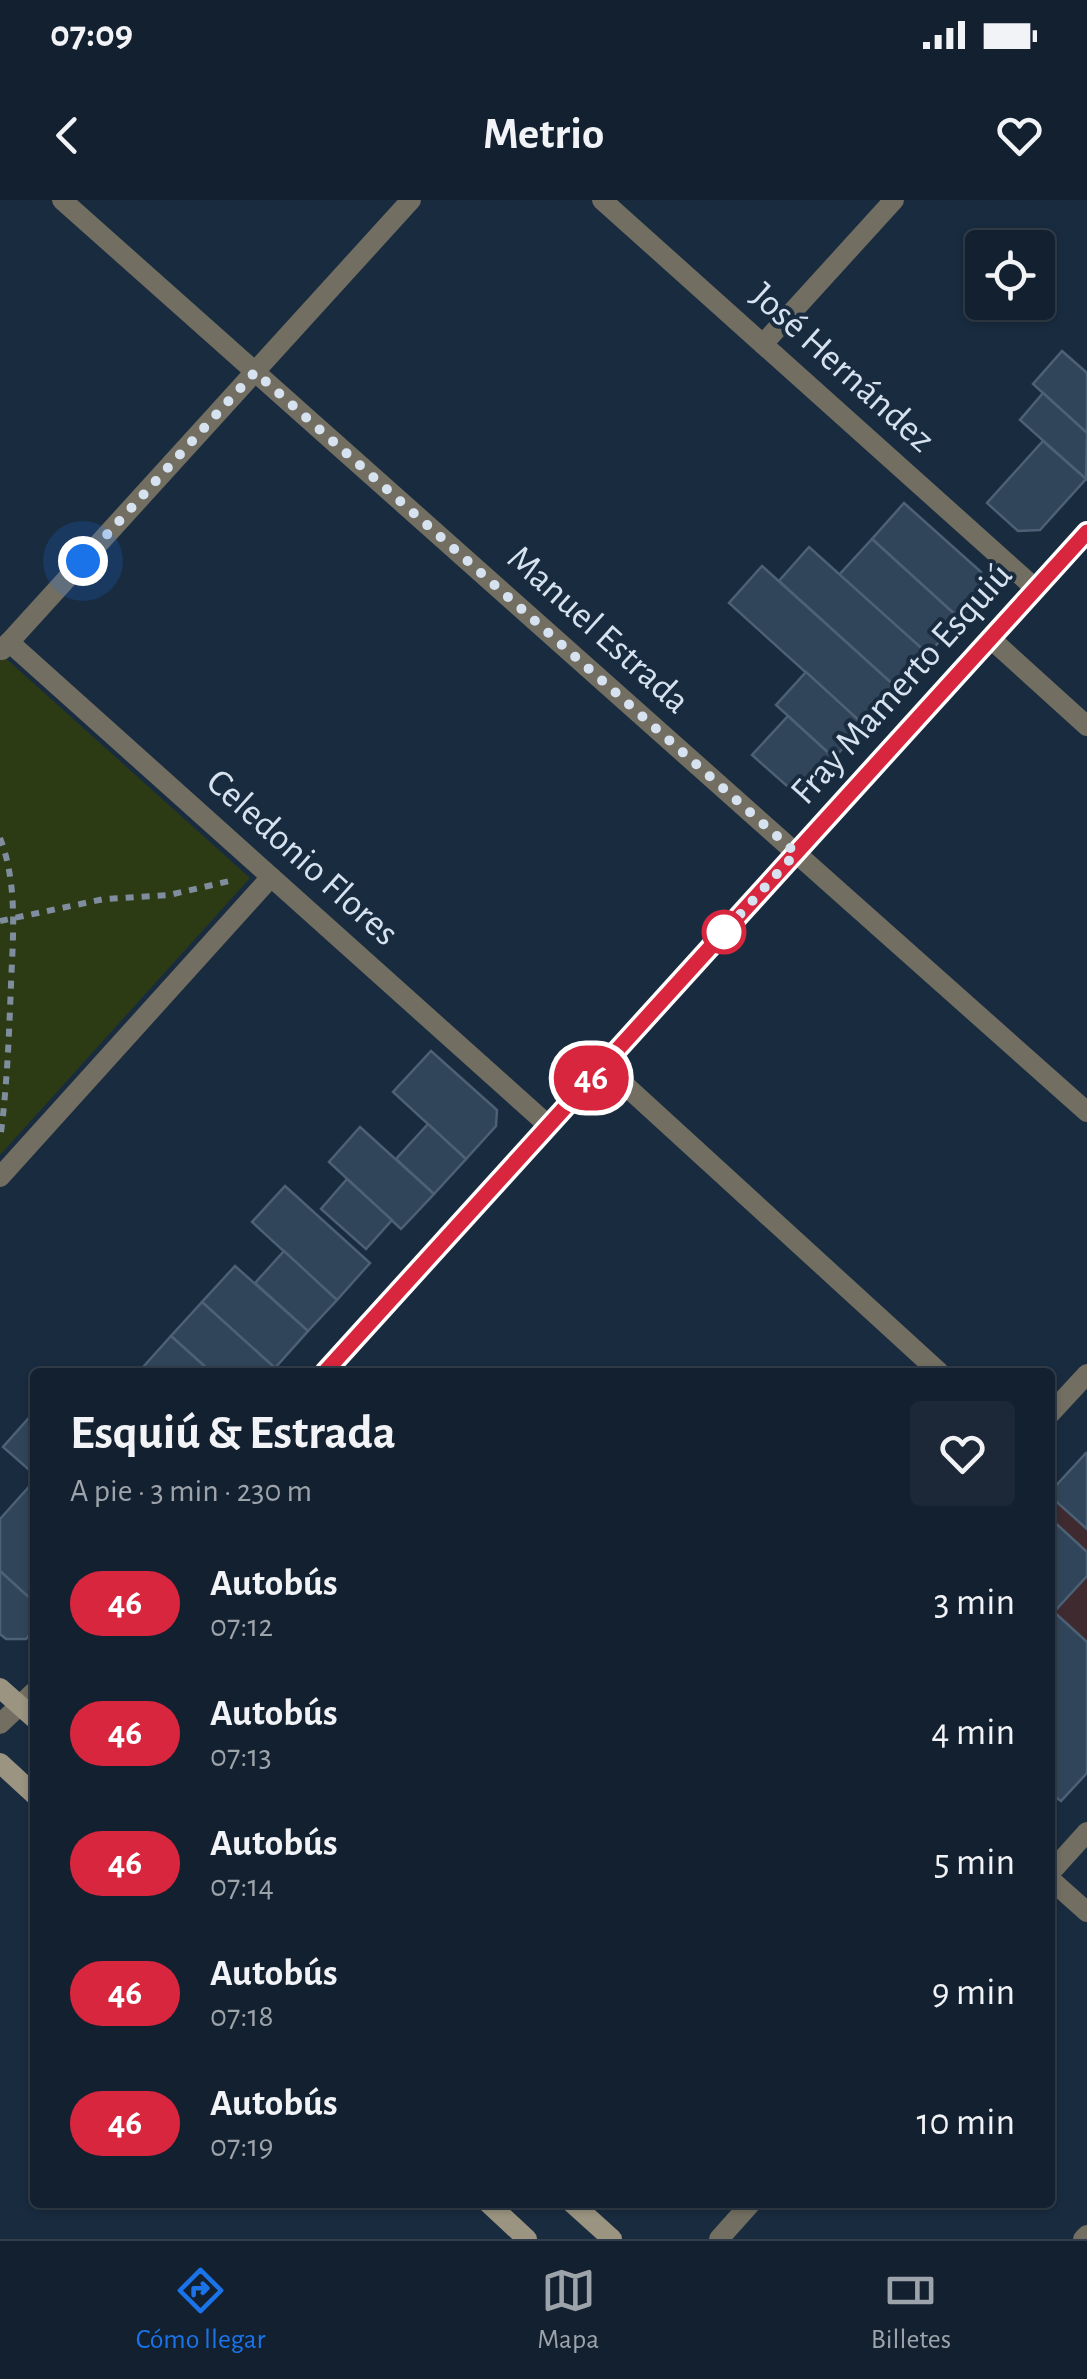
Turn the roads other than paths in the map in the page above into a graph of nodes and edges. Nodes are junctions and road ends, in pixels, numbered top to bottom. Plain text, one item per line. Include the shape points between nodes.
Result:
1 (62, 200) edge
2 (411, 200) edge
3 (602, 200) edge
4 (894, 200) edge
5 (763, 344) junction
6 (255, 372) junction
7 (1087, 532) edge
8 (1036, 589) junction
9 (991, 639) junction
10 (5, 647) edge
11 (1087, 726) edge
12 (796, 853) junction
13 (271, 876) junction
14 (603, 1065) junction
15 (1087, 1112) edge
16 (549, 1126) junction
17 (1, 1174) edge
18 (329, 1368) edge
19 (934, 1368) edge
20 (1087, 1374) edge
21 (1055, 1409) edge
22 (0, 1688) edge
23 (30, 1706) edge
24 (0, 1724) edge
25 (0, 1763) edge
26 (30, 1790) edge
27 (1087, 1832) edge
28 (1055, 1870) edge
29 (1055, 1881) edge
30 (1087, 1912) edge
31 (493, 2208) edge
32 (578, 2208) edge
33 (747, 2208) edge
34 (527, 2239) edge
35 (612, 2239) edge
36 (719, 2239) edge

1 - 6 street, Manuel Estrada
2 - 6 street
3 - 5 street, José Hernández
4 - 5 street
5 - 8 street, José Hernández
6 - 10 street
6 - 12 street, Manuel Estrada
7 - 8 street, Fray Mamerto Esquiú
8 - 9 street, Fray Mamerto Esquiú
9 - 11 street
9 - 12 street, Fray Mamerto Esquiú
10 - 13 street, Celedonio Flores
12 - 14 street, Fray Mamerto Esquiú
12 - 15 street, Manuel Estrada
13 - 16 street, Celedonio Flores
13 - 17 street
14 - 16 street, Fray Mamerto Esquiú
14 - 19 street
16 - 18 street, Fray Mamerto Esquiú
20 - 21 street
22 - 23 main road
23 - 24 street
25 - 26 main road
27 - 28 street
29 - 30 street
31 - 34 main road
32 - 35 main road
33 - 36 street

